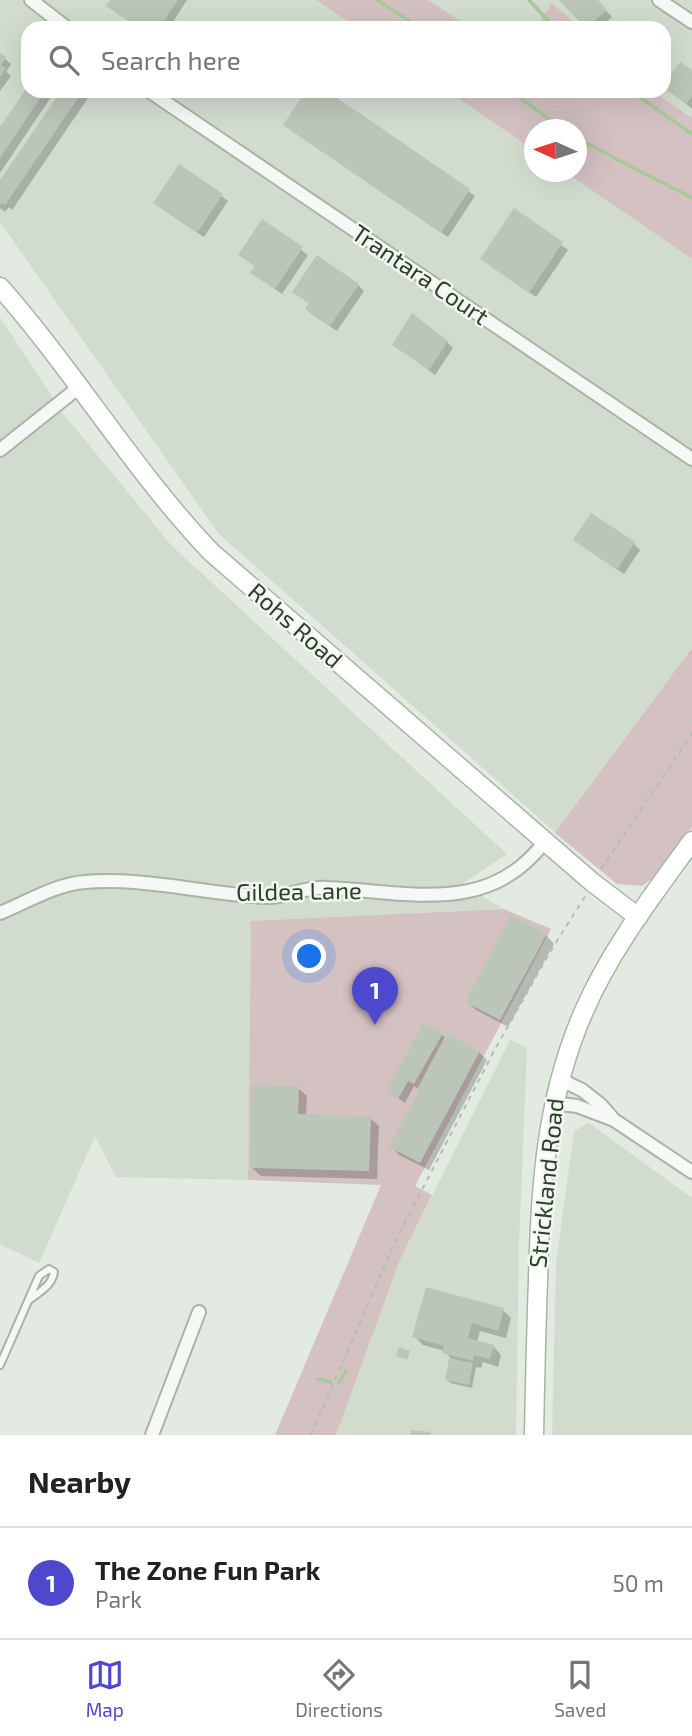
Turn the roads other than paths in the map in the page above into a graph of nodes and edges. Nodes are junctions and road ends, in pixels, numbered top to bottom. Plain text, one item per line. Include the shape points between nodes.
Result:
1 (31, 0) edge
2 (659, 0) edge
3 (58, 21) edge
4 (692, 22) edge
5 (159, 98) edge
6 (0, 288) edge
7 (78, 388) junction
8 (0, 450) edge
9 (692, 459) edge
10 (545, 841) junction
11 (692, 841) edge
12 (0, 913) edge
13 (638, 917) junction
14 (559, 1079) junction
15 (553, 1103) junction
16 (614, 1120) junction
17 (692, 1172) edge
18 (29, 1300) junction
19 (199, 1312) dead end
20 (0, 1365) edge
21 (152, 1435) edge
22 (534, 1435) edge

1 - 3 street
2 - 4 street
5 - 9 street, Trantara Court
6 - 7 main road, Rohs Road
7 - 8 street
7 - 10 main road, Rohs Road via 211,552
10 - 12 street, Gildea Lane via 509,876 462,894 317,887 270,897 86,881
10 - 13 main road, Rohs Road
11 - 13 main road, Strickland Road
13 - 14 main road, Strickland Road via 594,989
14 - 15 main road, Strickland Road
14 - 16 street via 582,1090
15 - 16 street
15 - 22 main road, Strickland Road via 541,1195
16 - 17 street
18 - 18 lane via 39,1276 49,1269 54,1272 49,1285
18 - 20 lane
19 - 21 street

